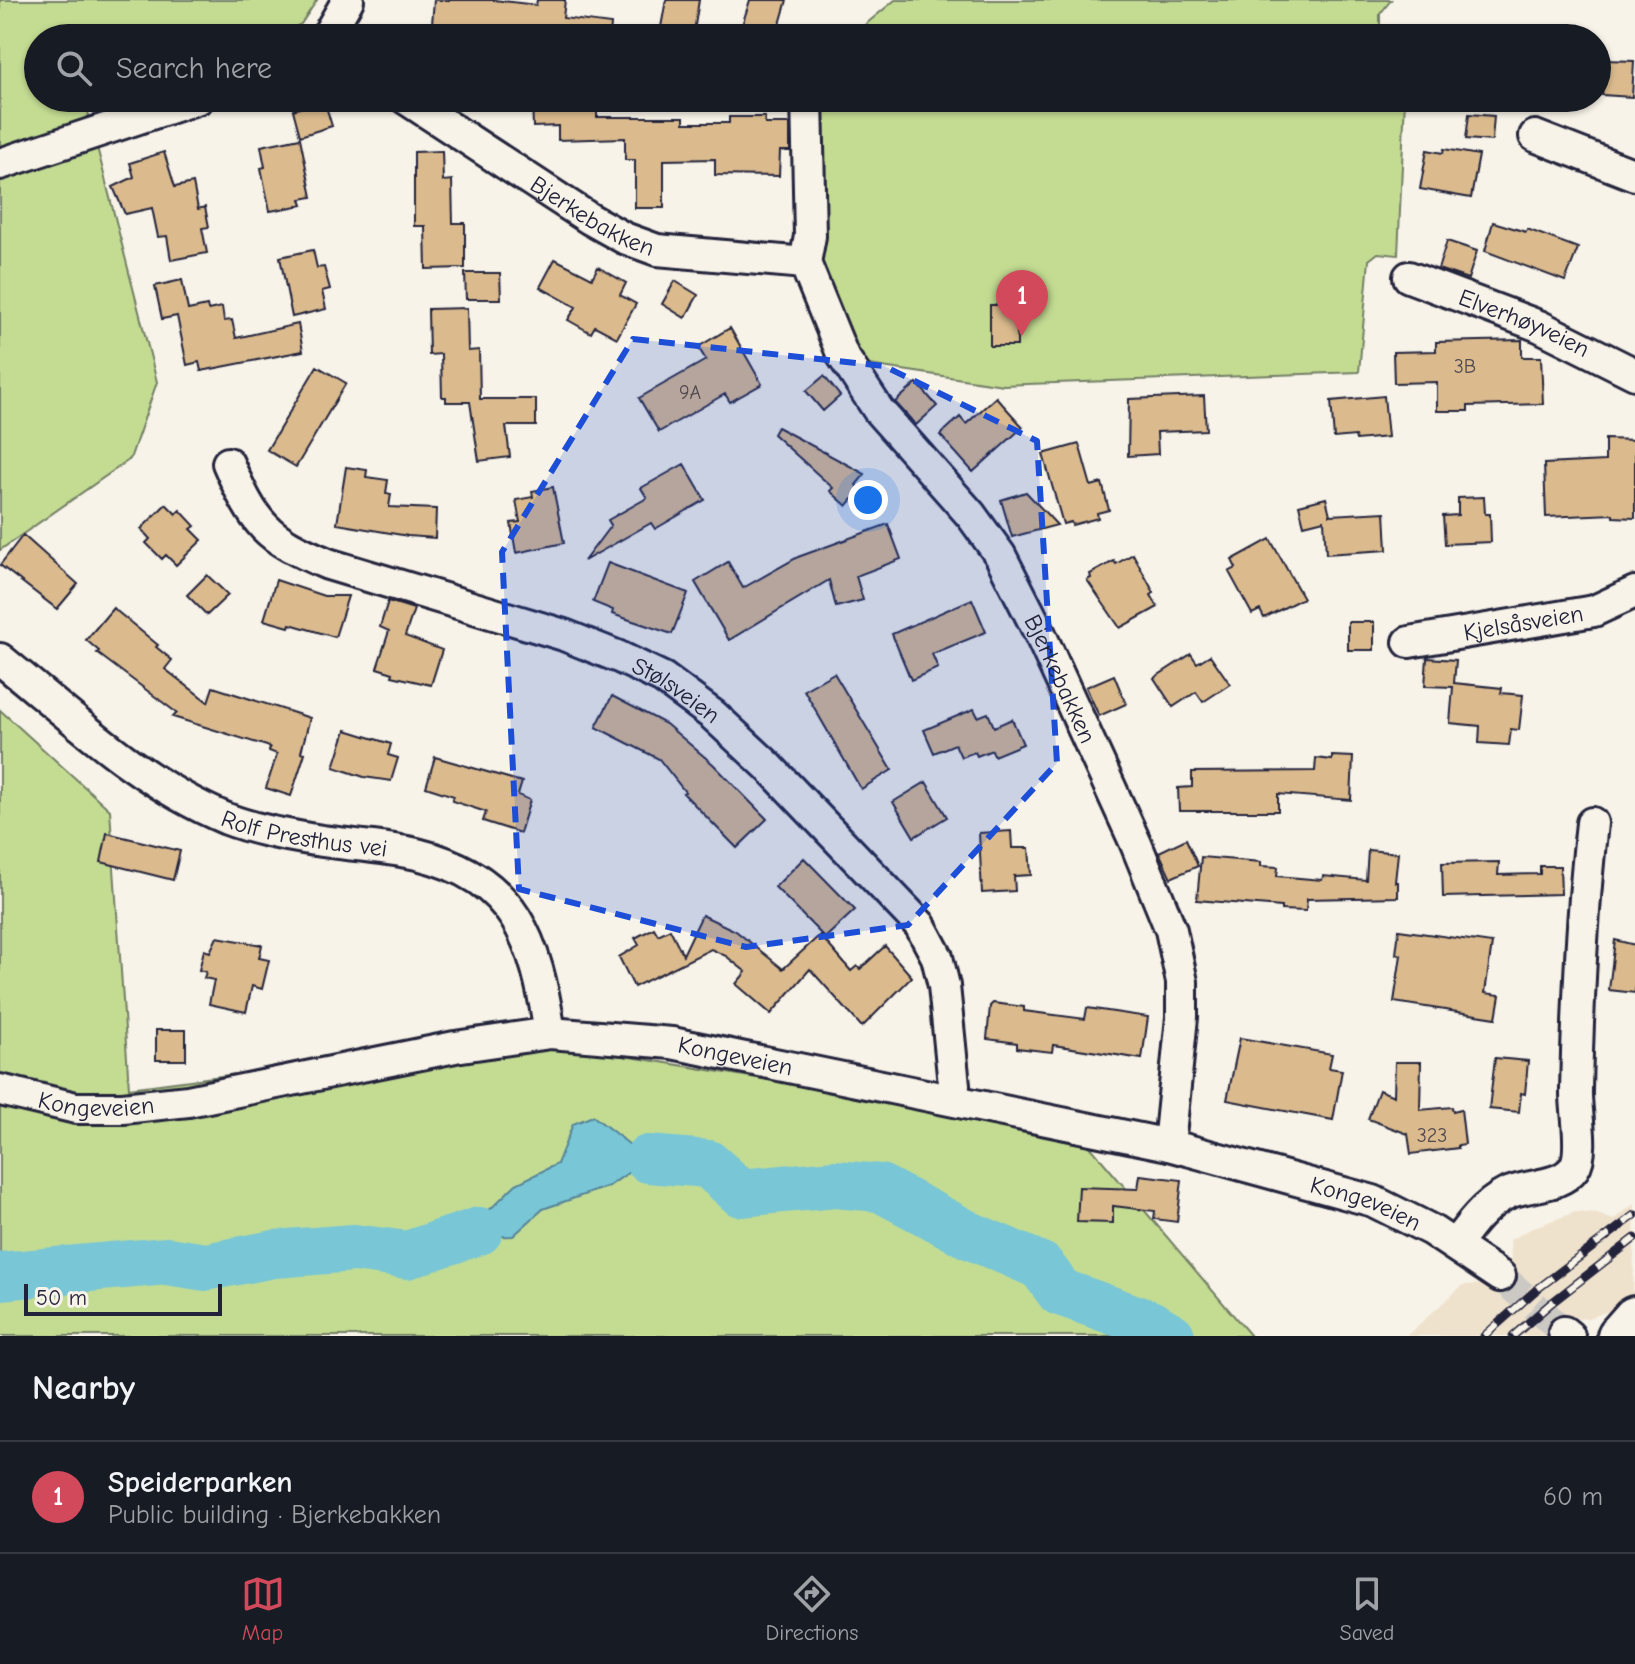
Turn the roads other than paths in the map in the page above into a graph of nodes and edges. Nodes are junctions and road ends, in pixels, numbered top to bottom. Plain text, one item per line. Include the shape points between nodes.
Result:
1 (348, 0) edge
2 (334, 24) edge
3 (157, 112) edge
4 (426, 112) edge
5 (807, 112) edge
6 (1535, 136) dead end
7 (0, 164) edge
8 (1635, 175) edge
9 (805, 263) junction
10 (1409, 277) dead end
11 (1635, 374) edge
12 (228, 463) dead end
13 (1635, 592) edge
14 (1409, 642) dead end
15 (0, 659) edge
16 (1592, 823) dead end
17 (550, 1033) junction
18 (0, 1090) edge
19 (953, 1100) junction
20 (1169, 1145) junction
21 (1455, 1245) junction
22 (1500, 1276) tunnel mouth
23 (1635, 1319) edge
24 (1620, 1336) edge

1 - 2 street
3 - 7 street
4 - 9 street, Bjerkebakken via 624,238 657,250
5 - 9 street, Bjerkebakken via 810,236
6 - 8 street
9 - 20 street, Bjerkebakken via 828,326 879,411 1000,555 1136,844 1171,930 1182,982
10 - 11 street, Elverhøyveien via 1539,326
12 - 19 street, Stølsveien via 257,521 293,550 564,635 663,678 713,715 920,925 937,957 944,986
13 - 14 street, Kjelsåsveien via 1594,611
15 - 17 street, Rolf Presthus vei via 133,768 228,819 272,832 416,854 480,878 505,900 535,958
16 - 21 street via 1582,920 1576,1162 1561,1178 1499,1198
17 - 18 street, Kongeveien via 188,1101 123,1108 76,1108
17 - 19 street, Kongeveien via 672,1043
19 - 20 street, Kongeveien
20 - 21 street, Kongeveien via 1373,1201
21 - 22 street, Kongeveien
23 - 24 main road

